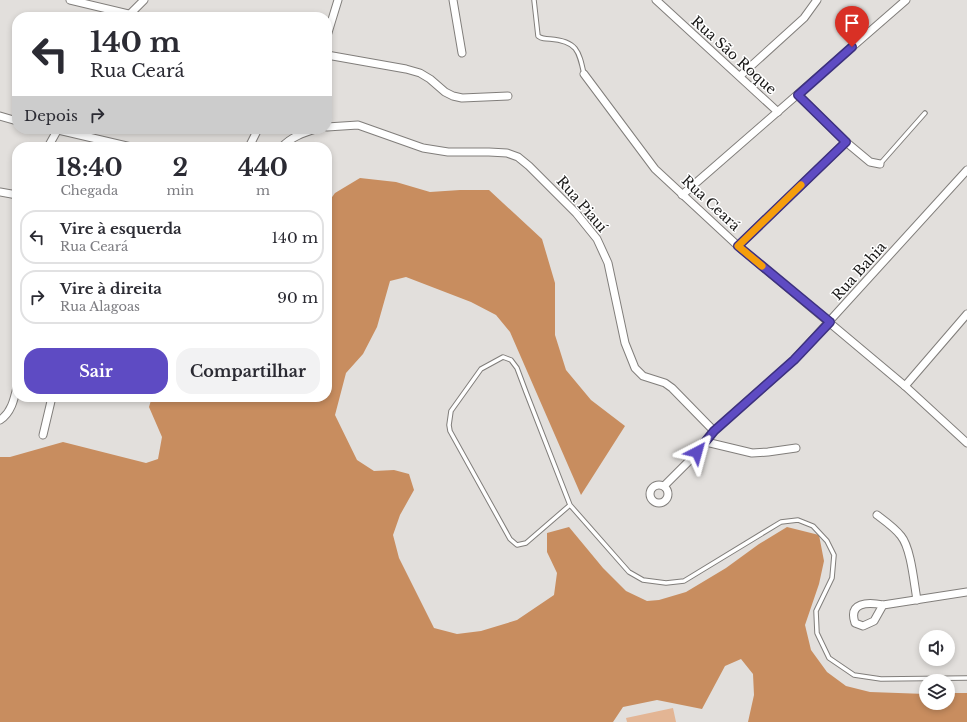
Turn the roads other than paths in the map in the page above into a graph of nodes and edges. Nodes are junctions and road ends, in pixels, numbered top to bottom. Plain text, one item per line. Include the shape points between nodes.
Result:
1 (70, 0) edge
2 (144, 0) edge
3 (338, 0) edge
4 (452, 0) edge
5 (534, 0) edge
6 (656, 0) edge
7 (817, 0) edge
8 (906, 0) edge
9 (113, 12) edge
10 (131, 12) edge
11 (332, 20) edge
12 (462, 53) dead end
13 (332, 57) edge
14 (584, 74) joint
15 (740, 76) junction
16 (798, 95) junction
17 (508, 96) dead end
18 (778, 112) junction
19 (925, 113) dead end
20 (0, 116) edge
21 (12, 120) edge
22 (332, 127) edge
23 (78, 134) edge
24 (299, 134) edge
25 (110, 142) edge
26 (286, 142) edge
27 (846, 142) junction
28 (880, 164) joint
29 (967, 170) edge
30 (0, 194) edge
31 (12, 195) edge
32 (682, 195) junction
33 (738, 246) junction
34 (967, 314) edge
35 (830, 322) junction
36 (905, 386) junction
37 (12, 402) edge
38 (51, 402) edge
39 (0, 420) edge
40 (714, 431) junction
41 (43, 435) dead end
42 (706, 442) junction
43 (967, 443) edge
44 (796, 448) dead end
45 (664, 486) dead end
46 (570, 505) junction
47 (877, 515) dead end
48 (967, 592) edge
49 (917, 600) junction
50 (883, 605) dead end
51 (967, 678) edge

1 - 9 street
2 - 10 street
3 - 11 street
4 - 12 street
5 - 14 lane via 538,36 572,44 578,51
6 - 15 street, Rua São Roque
7 - 15 street via 804,18
8 - 16 street
13 - 17 street via 420,73 453,96
14 - 32 street, Rua Ceará via 655,169
15 - 18 street, Rua São Roque
16 - 18 street
16 - 27 street
18 - 32 street
19 - 28 lane
20 - 21 street
22 - 40 street, Rua Piauí via 358,125 423,148 448,152 507,153 518,157 576,213 597,239 608,263 625,343 635,368 642,376 665,383 672,388
23 - 25 street
24 - 26 street
27 - 28 street via 870,162
27 - 33 street
29 - 35 street, Rua Bahia
30 - 31 street
32 - 33 street, Rua Ceará
33 - 35 street, Rua Ceará
34 - 36 street
35 - 36 street, Rua Ceará
35 - 40 street, Rua Bahia via 794,360
36 - 43 street, Rua Ceará
37 - 39 street via 6,416
38 - 41 street
40 - 42 street, Rua Bahia
42 - 44 street via 752,453
42 - 45 street, Rua Bahia
46 - 46 lane via 526,543 517,545 510,539 450,431 451,411 481,369 503,357 511,360 518,368
46 - 51 lane via 629,572 643,580 666,583 684,581 781,522 798,520 813,526 834,555 832,578 816,611 817,633 829,658 854,675 881,679
47 - 49 street via 902,536 906,543
48 - 49 street
49 - 50 street

